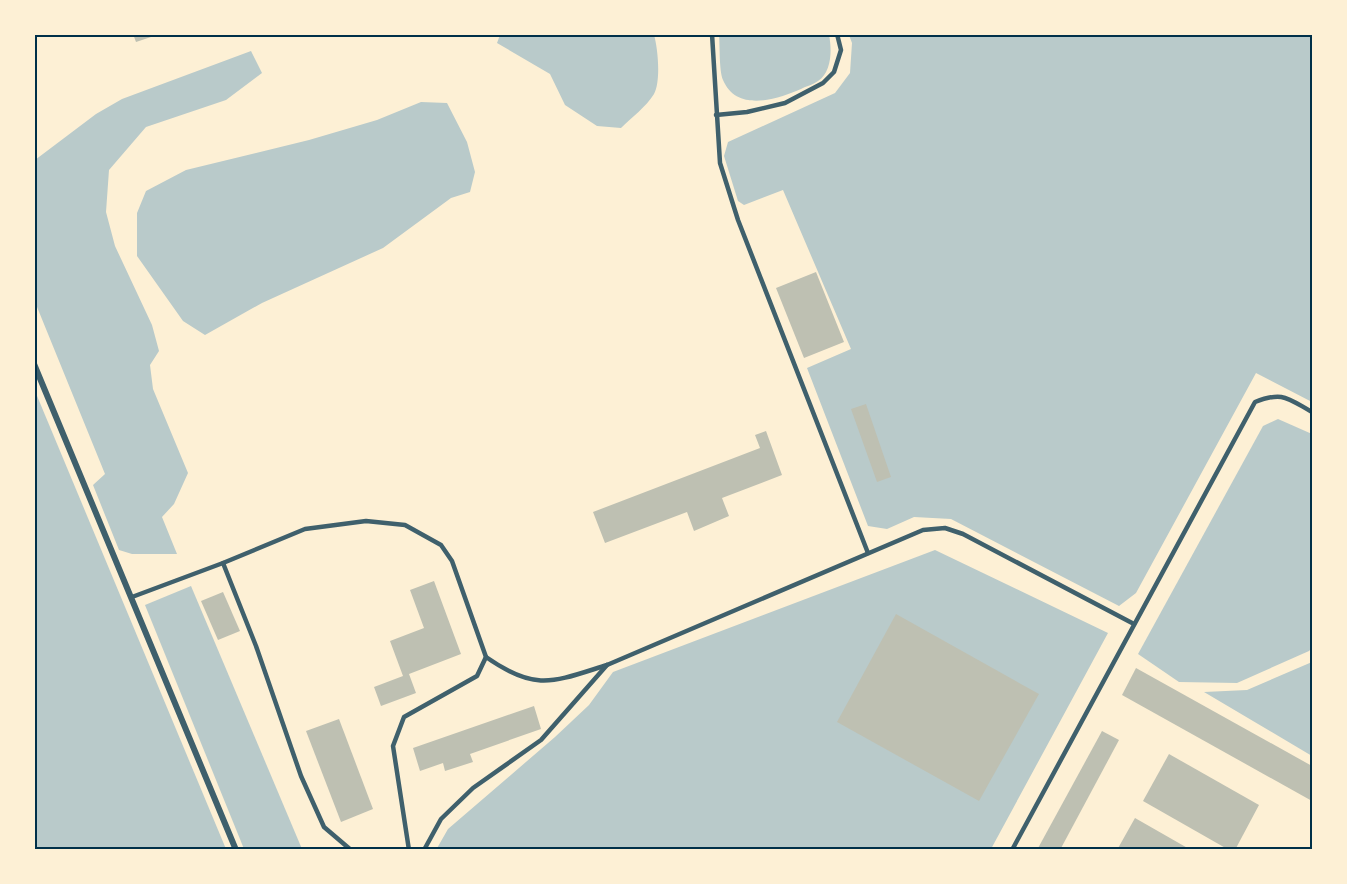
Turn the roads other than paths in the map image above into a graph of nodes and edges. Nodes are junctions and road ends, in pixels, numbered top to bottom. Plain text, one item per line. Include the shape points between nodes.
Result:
1 (712, 34) edge
2 (837, 34) edge
3 (716, 115) junction
4 (34, 364) edge
5 (1312, 412) edge
6 (868, 553) junction
7 (223, 563) junction
8 (132, 597) junction
9 (1134, 624) junction
10 (486, 657) junction
11 (607, 665) junction
12 (236, 849) edge
13 (351, 849) edge
14 (409, 849) edge
15 (424, 849) edge
16 (1012, 849) edge

1 - 3 lane
2 - 3 lane via 841,50 834,72 823,83 786,103
3 - 6 lane via 720,163 738,220
4 - 8 street
5 - 9 lane via 1273,395 1255,402
6 - 9 lane via 923,530 945,528
6 - 11 lane
7 - 8 lane
7 - 10 lane via 305,529 366,521 405,525 441,545 453,561
7 - 13 lane via 319,817 324,827
8 - 12 street
9 - 16 lane
10 - 11 lane via 507,672 555,681
10 - 14 lane via 477,676 404,717 393,746
11 - 15 lane via 541,740 473,789 441,819

